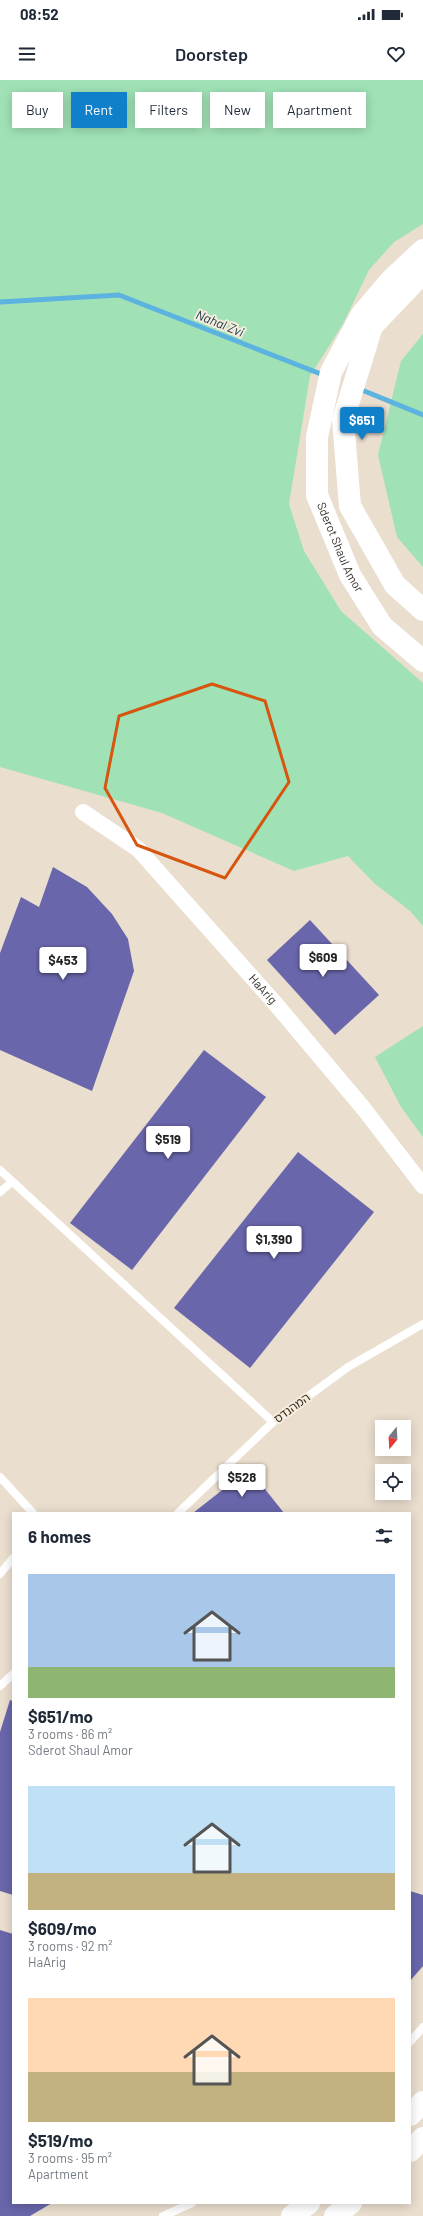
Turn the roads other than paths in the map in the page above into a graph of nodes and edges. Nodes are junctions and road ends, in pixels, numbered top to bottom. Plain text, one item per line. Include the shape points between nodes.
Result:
1 (423, 250) edge
2 (423, 273) edge
3 (423, 610) edge
4 (423, 661) edge
5 (83, 812) dead end
6 (0, 1170) edge
7 (12, 1182) junction
8 (423, 1186) edge
9 (0, 1192) edge
10 (423, 1324) edge
11 (273, 1422) junction
12 (0, 1477) edge
13 (32, 1512) edge
14 (179, 1512) edge
15 (12, 1559) edge
16 (0, 1574) edge
17 (12, 1675) edge
18 (0, 1686) edge
19 (423, 2027) edge
20 (411, 2041) edge
21 (423, 2102) edge
22 (411, 2114) edge
23 (190, 2204) edge
24 (309, 2204) edge
25 (350, 2204) edge
26 (163, 2216) edge
27 (292, 2216) edge
28 (335, 2216) edge

1 - 4 street, Sderot Shaul Amor via 390,281 362,314 331,372 317,436 317,495 350,575 382,626
2 - 3 street, Sderot Shaul Amor via 372,326 343,420 350,506 395,585
5 - 8 street, HaArig via 138,849 274,1002 364,1109
6 - 7 lane
7 - 9 lane
7 - 11 lane
10 - 11 lane, המהנדס via 348,1367
11 - 14 lane, המהנדס
12 - 13 lane
15 - 16 lane
17 - 18 lane
19 - 20 lane
21 - 22 street
23 - 26 lane
24 - 27 street
25 - 28 street

